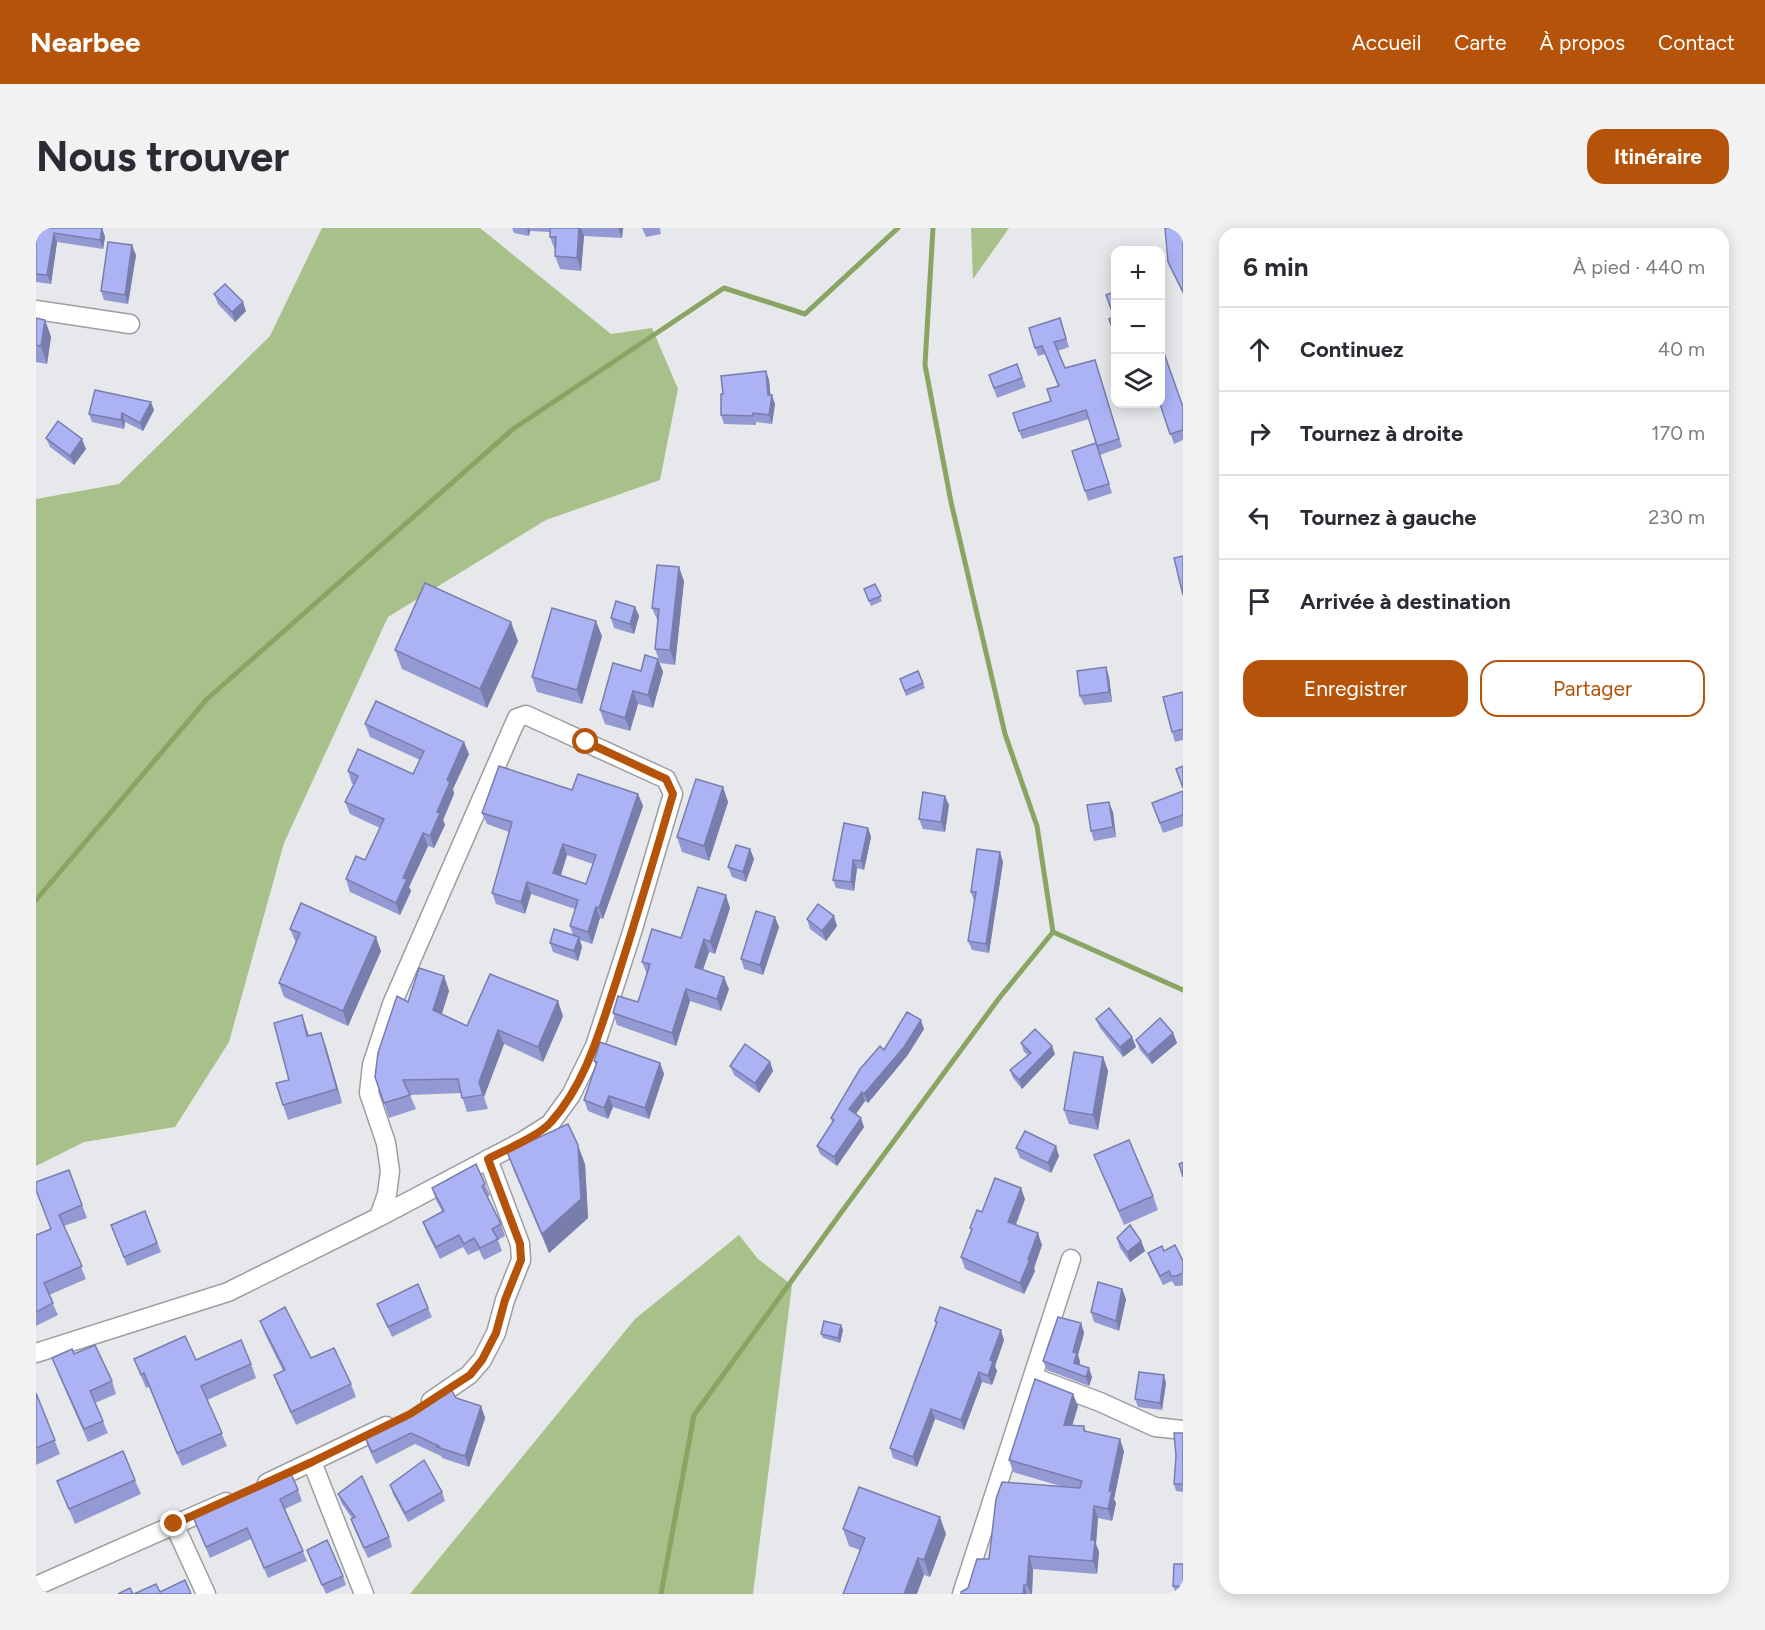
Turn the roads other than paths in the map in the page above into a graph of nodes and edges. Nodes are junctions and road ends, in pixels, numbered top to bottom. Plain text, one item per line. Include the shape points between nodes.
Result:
1 (36, 310) edge
2 (130, 324) dead end
3 (488, 1159) junction
4 (379, 1217) junction
5 (1071, 1259) dead end
6 (36, 1353) edge
7 (1033, 1377) junction
8 (420, 1408) edge
9 (401, 1419) edge
10 (1183, 1430) edge
11 (312, 1462) junction
12 (174, 1524) junction
13 (36, 1586) edge
14 (206, 1594) edge
15 (364, 1594) edge
16 (962, 1594) edge

1 - 2 street
3 - 4 street
3 - 4 street via 550,1124 576,1085 595,1046 673,794 666,779 526,715 517,717 392,1004 372,1065 369,1093 386,1143 390,1171
3 - 8 street via 520,1244 521,1260 496,1333 482,1360 470,1375
4 - 6 street via 228,1292
5 - 7 street
7 - 10 street via 1155,1427
7 - 16 street
9 - 11 street
11 - 12 street
11 - 15 street
12 - 13 street
12 - 14 street

